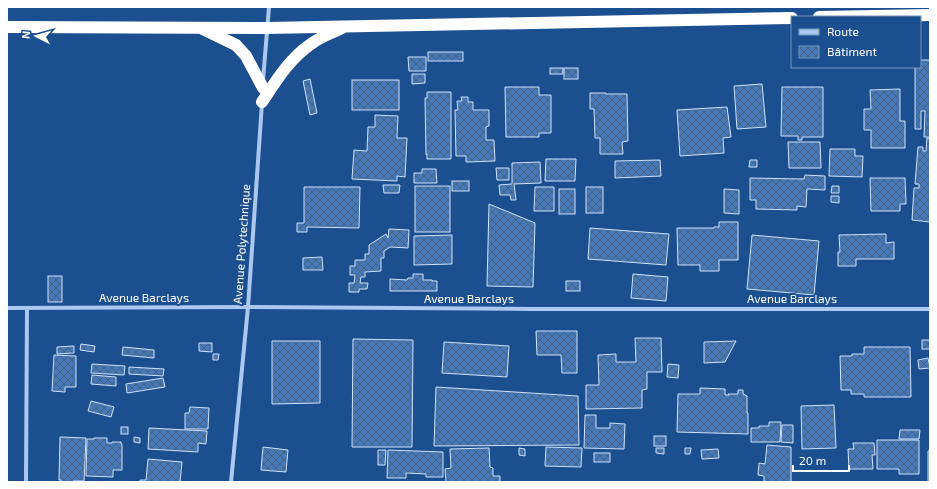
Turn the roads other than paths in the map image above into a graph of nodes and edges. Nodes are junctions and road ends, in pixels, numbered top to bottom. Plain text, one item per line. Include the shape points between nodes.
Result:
1 (269, 7) edge
2 (930, 15) edge
3 (874, 16) edge
4 (791, 18) edge
5 (346, 26) junction
6 (7, 27) edge
7 (198, 28) junction
8 (267, 28) junction
9 (263, 88) junction
10 (262, 102) junction
11 (248, 307) junction
12 (7, 308) edge
13 (27, 308) junction
14 (930, 309) edge
15 (26, 482) edge
16 (231, 482) edge

1 - 8 street, Avenue Polytechnique
2 - 3 highway
4 - 5 highway
5 - 8 highway
5 - 10 highway via 311,43 298,54
6 - 7 highway
7 - 8 highway
7 - 9 highway via 236,45 246,56
8 - 9 street, Avenue Polytechnique
9 - 10 street, Avenue Polytechnique
10 - 11 street, Avenue Polytechnique
11 - 13 street, Avenue Barclays
11 - 14 street, Avenue Barclays
11 - 16 street, Avenue Polytechnique
12 - 13 street, Avenue Barclays
13 - 15 street

